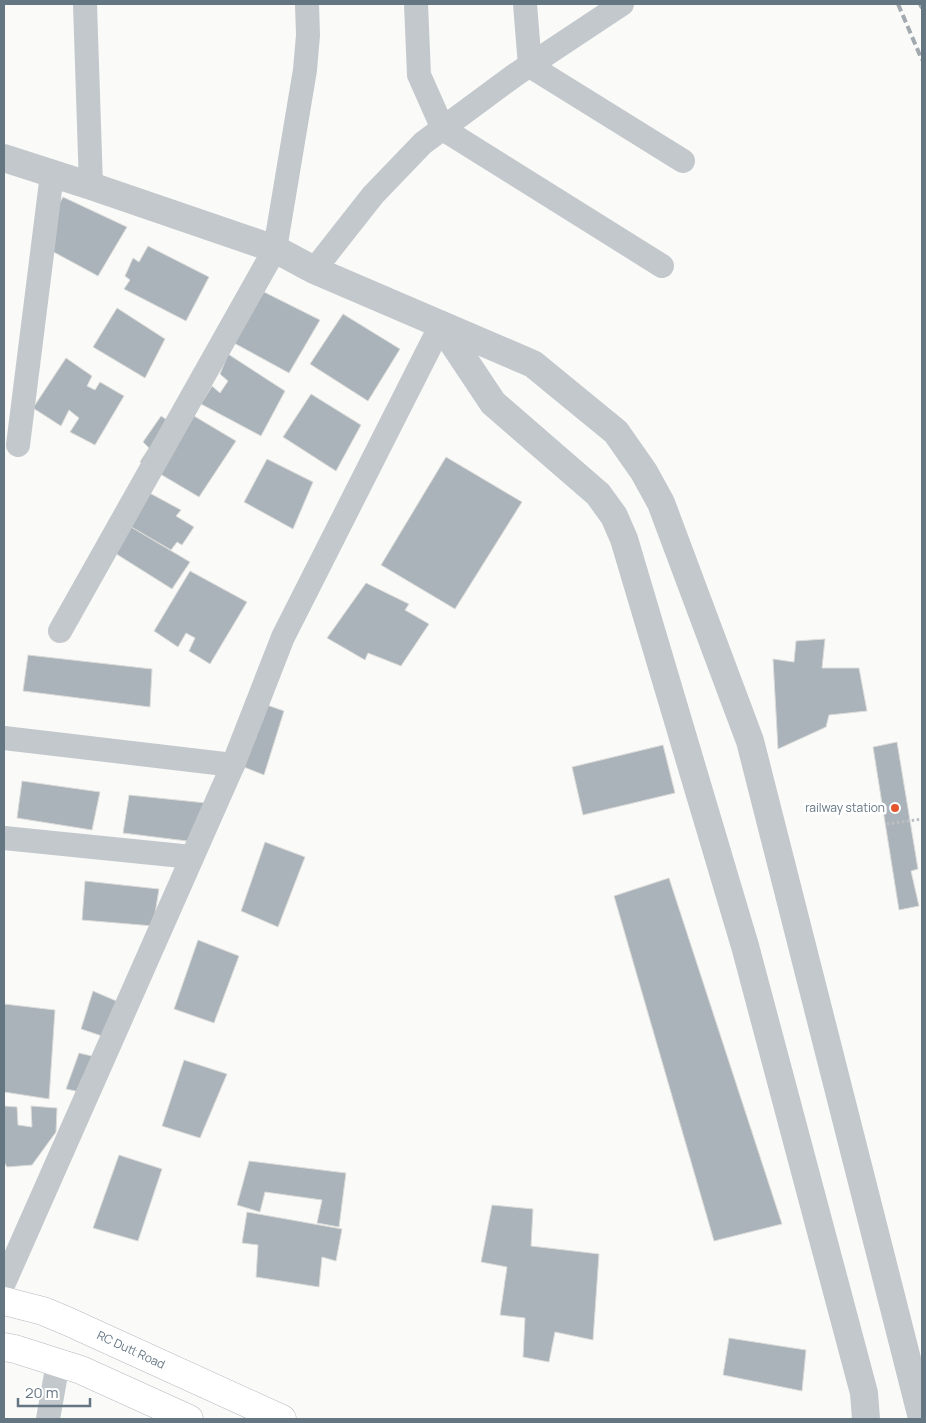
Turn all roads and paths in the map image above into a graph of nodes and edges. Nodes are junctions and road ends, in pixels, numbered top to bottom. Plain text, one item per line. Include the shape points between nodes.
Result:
1 (85, 4) edge
2 (307, 4) edge
3 (416, 4) edge
4 (525, 4) edge
5 (622, 4) edge
6 (530, 66) junction
7 (443, 128) junction
8 (4, 158) edge
9 (683, 161) dead end
10 (52, 174) junction
11 (91, 186) junction
12 (275, 249) junction
13 (662, 266) dead end
14 (314, 270) junction
15 (441, 325) junction
16 (18, 445) dead end
17 (60, 631) dead end
18 (4, 738) edge
19 (233, 765) junction
20 (922, 819) edge
21 (887, 824) dead end
22 (4, 838) edge
23 (192, 857) junction
24 (4, 1283) edge
25 (4, 1301) edge
26 (4, 1347) edge
27 (58, 1363) junction
28 (922, 1418) edge
29 (48, 1419) edge
30 (189, 1419) edge
31 (282, 1419) edge
32 (866, 1419) edge

1 - 11 street
2 - 12 street via 305,70
3 - 7 street via 419,75
4 - 6 street
5 - 6 street
6 - 7 street
6 - 9 street
7 - 13 street
7 - 14 street via 373,195
8 - 10 street
10 - 11 street
10 - 16 street
11 - 12 street
12 - 14 street
12 - 17 street
14 - 15 street
15 - 19 street via 283,637
15 - 28 street via 533,364 616,432 661,503 750,741
15 - 32 street via 493,403 598,494 614,516 624,539 745,946 864,1393
18 - 19 street
19 - 23 street
20 - 21 path
22 - 23 street
23 - 24 street
25 - 31 main road, RC Dutt Road via 67,1321
26 - 27 main road
27 - 29 street
27 - 30 main road via 81,1370

